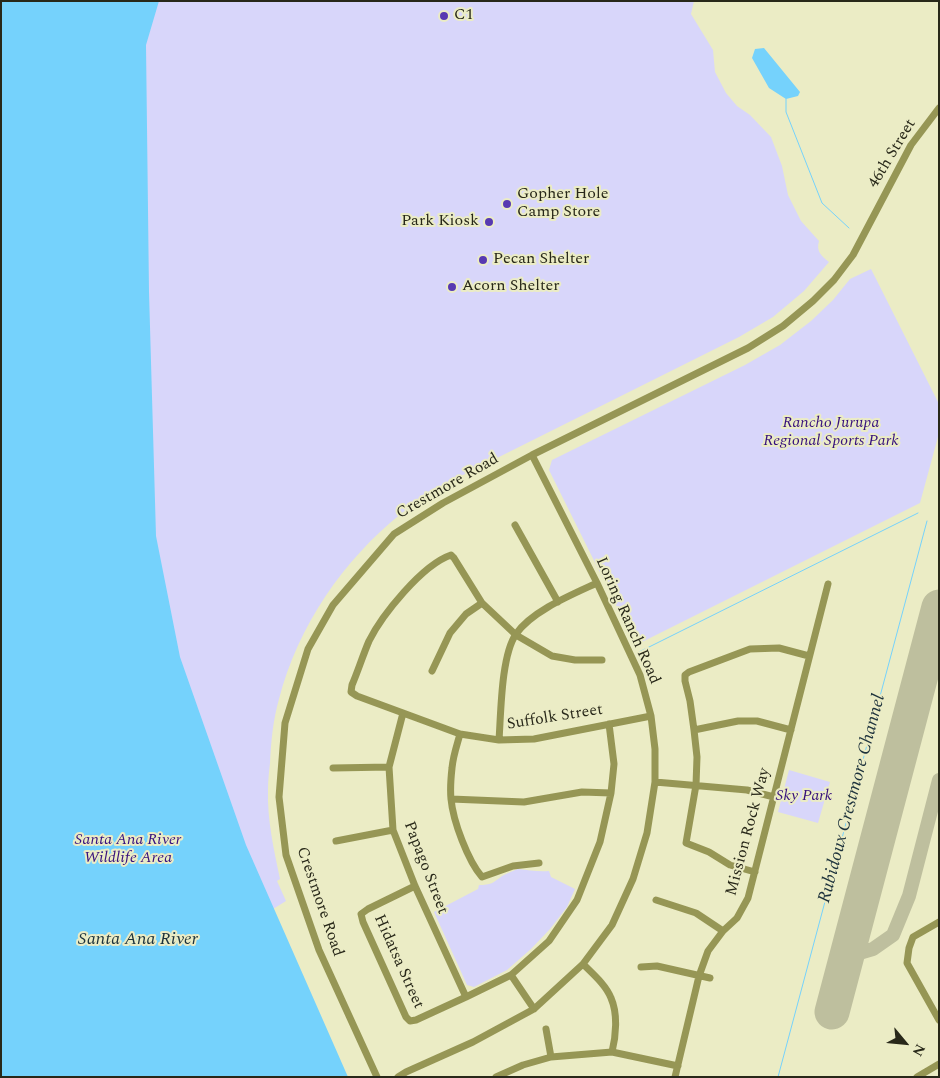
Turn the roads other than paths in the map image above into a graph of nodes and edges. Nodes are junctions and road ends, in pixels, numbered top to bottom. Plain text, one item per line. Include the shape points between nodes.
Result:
1 (939, 108) edge
2 (874, 216) joint
3 (532, 455) junction
4 (515, 525) dead end
5 (597, 583) junction
6 (828, 584) dead end
7 (558, 602) junction
8 (482, 604) junction
9 (516, 635) junction
10 (810, 656) junction
11 (602, 660) dead end
12 (432, 671) dead end
13 (403, 714) junction
14 (651, 716) junction
15 (609, 724) junction
16 (694, 730) junction
17 (791, 730) junction
18 (460, 734) junction
19 (499, 740) junction
20 (389, 767) junction
21 (333, 768) dead end
22 (655, 782) junction
23 (696, 785) junction
24 (611, 793) junction
25 (774, 797) junction
26 (451, 799) junction
27 (393, 830) junction
28 (336, 841) dead end
29 (539, 863) dead end
30 (755, 872) junction
31 (415, 886) junction
32 (656, 900) dead end
33 (939, 922) edge
34 (723, 931) junction
35 (583, 964) junction
36 (641, 967) dead end
37 (511, 975) junction
38 (699, 976) junction
39 (710, 978) dead end
40 (466, 997) junction
41 (534, 1008) junction
42 (939, 1020) edge
43 (546, 1029) dead end
44 (612, 1052) junction
45 (551, 1057) junction
46 (939, 1064) edge
47 (678, 1066) junction
48 (377, 1077) edge
49 (398, 1077) edge
50 (496, 1077) edge
51 (675, 1077) edge
52 (917, 1077) edge

1 - 2 street, 46th Street via 910,146
2 - 3 street, Crestmore Road via 853,255 834,280 783,326 748,348
3 - 5 street, Loring Ranch Road
3 - 48 street, Crestmore Road via 443,503 394,534 333,605 308,649 285,723 279,797 286,854 319,950
4 - 7 street
5 - 7 street
5 - 14 street, Loring Ranch Road via 640,675
6 - 10 street, Mission Rock Way
7 - 9 street via 534,616
8 - 9 street
8 - 12 street via 466,614 450,633
8 - 13 street, Suffolk Street via 451,555 428,568 394,603 370,641 351,692
9 - 11 street via 552,656
9 - 19 street via 505,668
10 - 16 street via 779,648 750,649 689,672 685,675 685,682
10 - 17 street, Mission Rock Way
13 - 18 street, Suffolk Street
13 - 20 street, Papago Street
14 - 15 street, Suffolk Street
14 - 22 street, Loring Ranch Road
15 - 19 street, Suffolk Street via 534,739
15 - 24 street via 614,764
16 - 17 street via 738,721 757,721
16 - 23 street
17 - 25 street, Mission Rock Way
18 - 19 street, Suffolk Street
18 - 26 street via 452,766
20 - 21 street
20 - 27 street, Papago Street
22 - 23 street
22 - 35 street, Loring Ranch Road via 647,833 633,879 612,925
23 - 25 street via 747,790
23 - 30 street via 686,843 730,865
24 - 26 street via 582,792 524,802
24 - 37 street via 600,842 577,900 549,940
25 - 30 street, Mission Rock Way
26 - 29 street via 465,849 482,878 513,866
27 - 28 street
27 - 31 street, Papago Street
30 - 34 street, Mission Rock Way via 748,898 737,918
31 - 40 street, Papago Street
31 - 40 street, Hidatsa Street via 361,914 406,1017 410,1021 416,1020
32 - 34 street via 696,913
33 - 42 street via 912,937 907,963
34 - 38 street, Mission Rock Way via 708,951
35 - 41 street, Loring Ranch Road
35 - 44 street via 603,984 611,998 616,1035
36 - 38 street via 657,966
37 - 40 street
37 - 41 street
38 - 39 street
38 - 47 street, Mission Rock Way
41 - 49 street, Loring Ranch Road via 473,1042
43 - 45 street
44 - 45 street
44 - 47 street
45 - 50 street
46 - 52 street
47 - 51 street, Mission Rock Way

